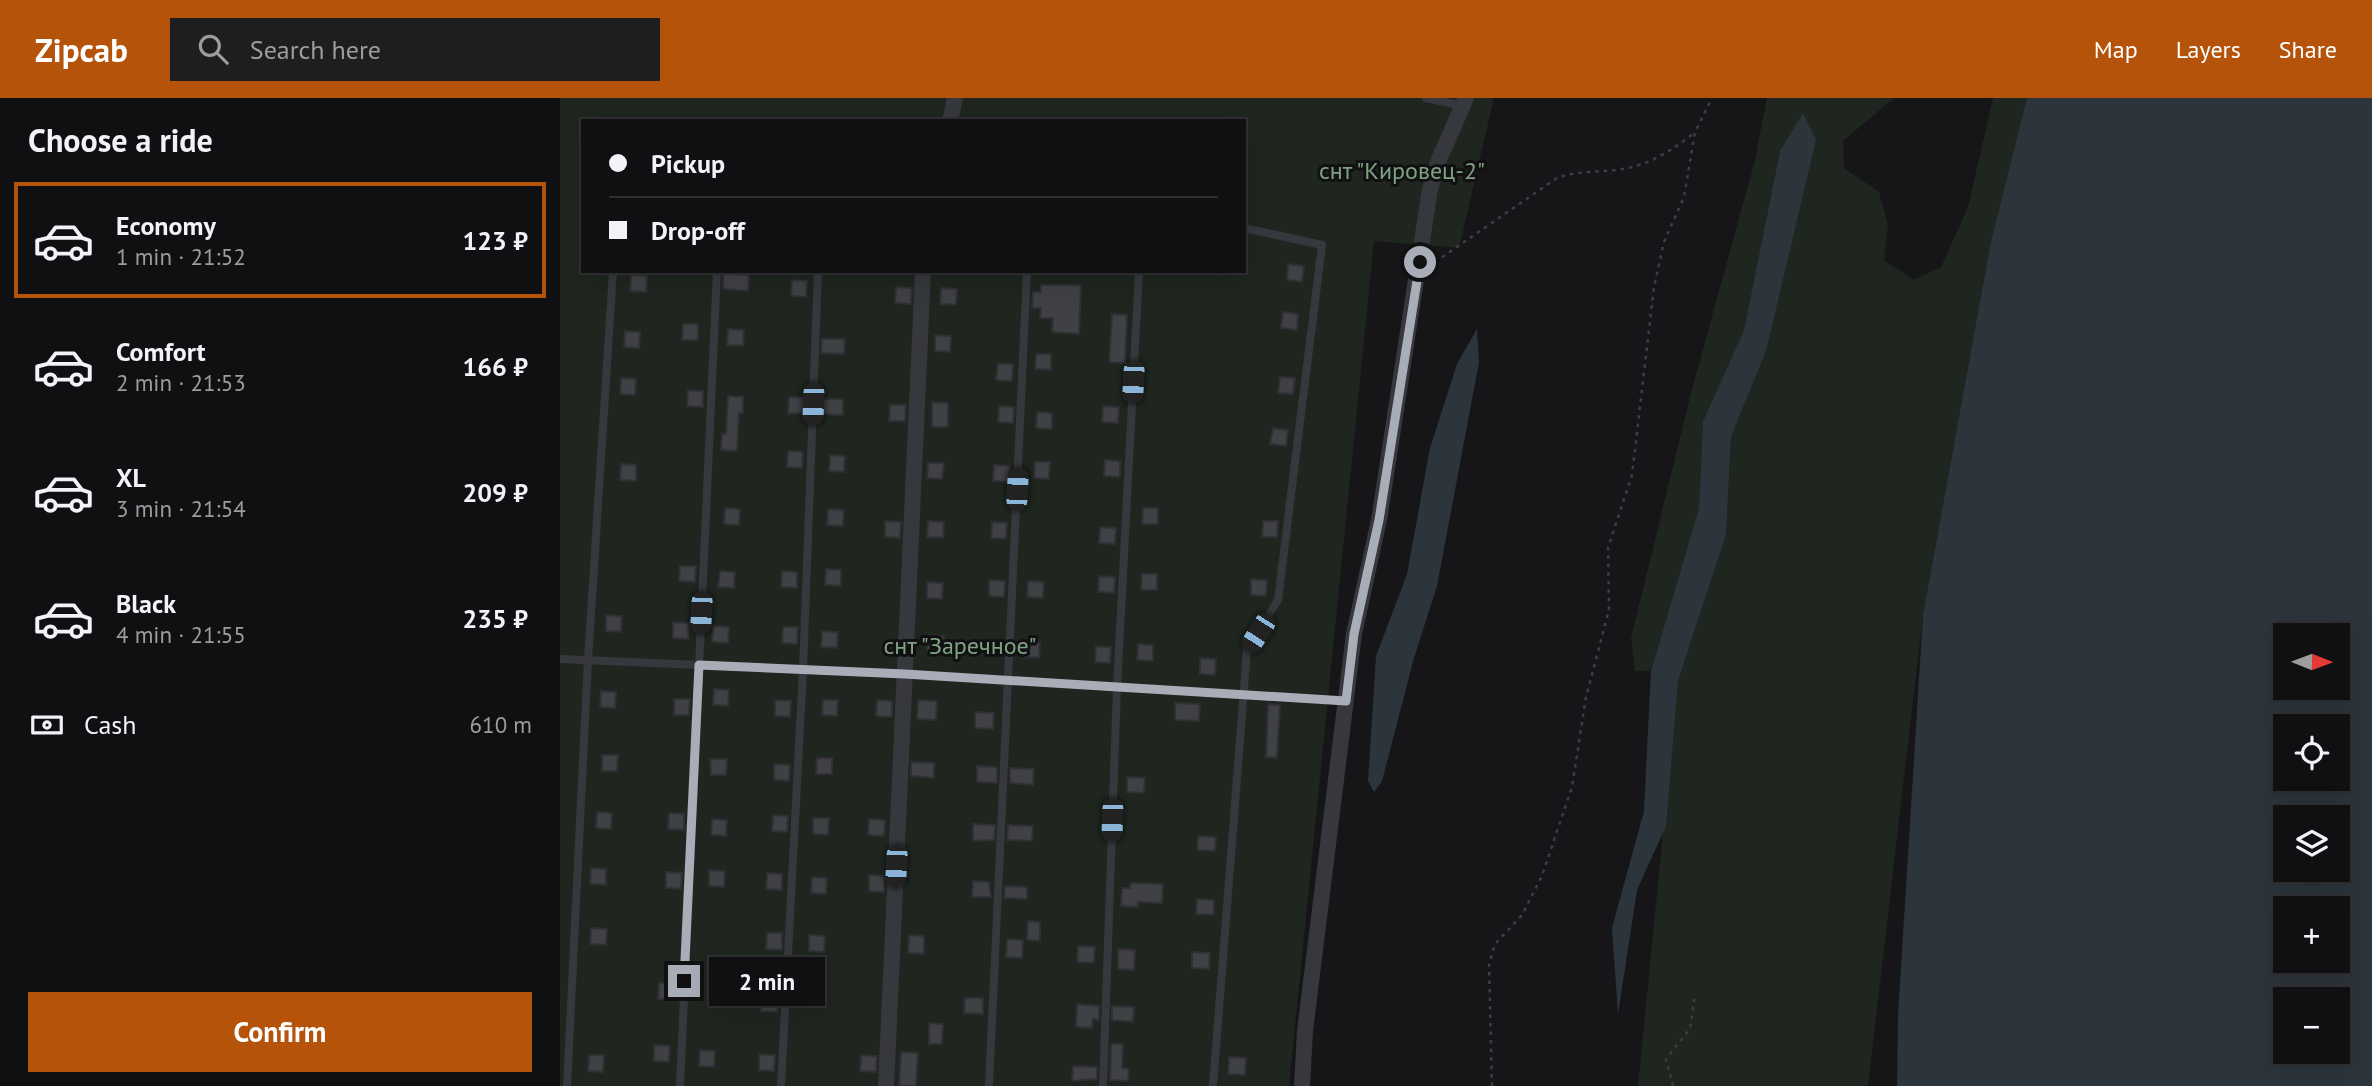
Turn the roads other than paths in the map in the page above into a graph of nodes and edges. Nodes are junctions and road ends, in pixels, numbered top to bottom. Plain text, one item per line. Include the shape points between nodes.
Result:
1 (956, 98) edge
2 (1426, 98) edge
3 (1465, 102) edge
4 (951, 119) edge
5 (1246, 228) edge
6 (613, 273) edge
7 (717, 273) edge
8 (818, 273) edge
9 (923, 273) edge
10 (1027, 273) edge
11 (1139, 273) edge
12 (560, 659) edge
13 (588, 660) junction
14 (699, 665) junction
15 (803, 670) junction
16 (905, 674) junction
17 (1008, 681) junction
18 (1116, 687) junction
19 (1244, 695) junction
20 (1346, 701) junction
21 (567, 1086) edge
22 (680, 1086) edge
23 (781, 1086) edge
24 (886, 1086) edge
25 (989, 1086) edge
26 (1103, 1086) edge
27 (1213, 1086) edge
28 (1302, 1086) edge

1 - 4 street
2 - 3 lane
3 - 20 street via 1430,189
5 - 19 lane via 1322,245 1278,600 1247,650
6 - 13 lane
7 - 14 lane
8 - 15 lane
9 - 16 street
10 - 17 lane
11 - 18 lane
12 - 13 lane
13 - 14 lane
13 - 21 lane
14 - 15 lane
14 - 22 lane
15 - 16 lane
15 - 23 lane
16 - 17 lane
16 - 24 street
17 - 18 lane
17 - 25 lane
18 - 19 lane
18 - 26 lane
19 - 20 lane
19 - 27 lane
20 - 28 street

